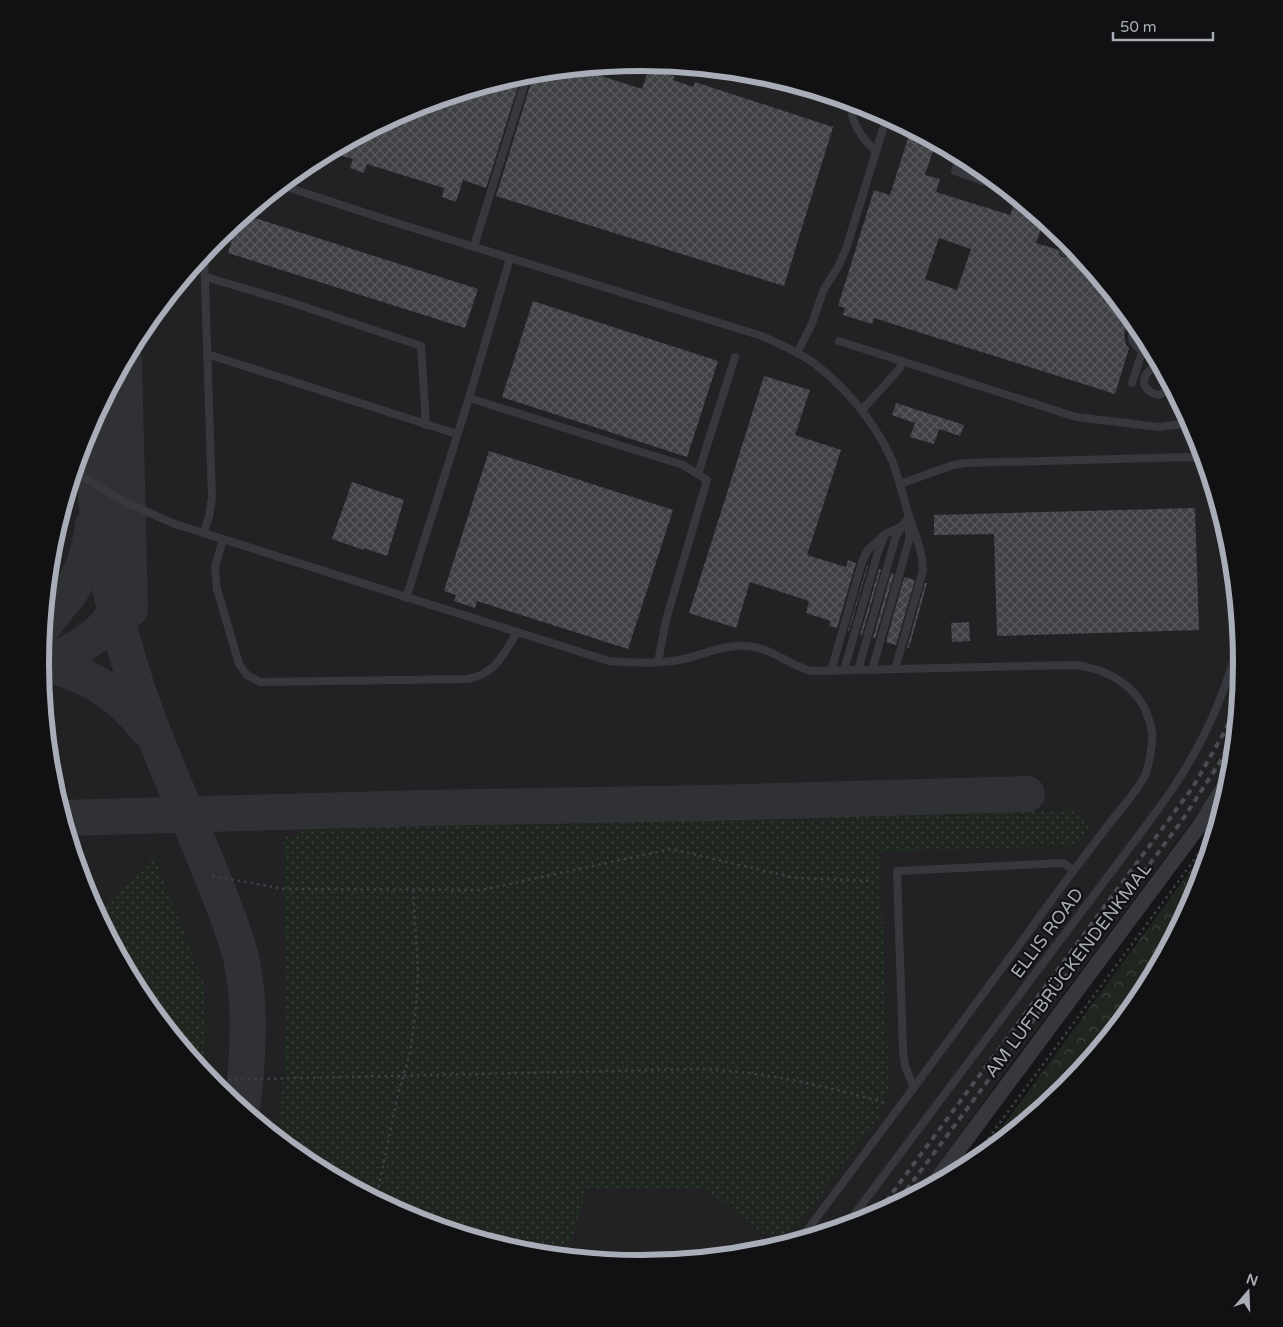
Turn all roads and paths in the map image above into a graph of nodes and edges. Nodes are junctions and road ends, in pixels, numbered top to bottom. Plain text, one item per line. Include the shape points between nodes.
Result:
1 (525, 82) edge
2 (851, 110) edge
3 (885, 123) edge
4 (876, 151) junction
5 (957, 162) edge
6 (988, 183) edge
7 (289, 187) edge
8 (474, 246) junction
9 (1065, 248) edge
10 (1064, 252) dead end
11 (510, 258) junction
12 (205, 263) edge
13 (206, 277) junction
14 (1132, 331) edge
15 (840, 341) dead end
16 (1142, 347) edge
17 (1145, 352) edge
18 (797, 353) junction
19 (207, 354) junction
20 (735, 358) dead end
21 (902, 361) junction
22 (1155, 367) edge
23 (1132, 383) dead end
24 (1168, 391) edge
25 (469, 398) junction
26 (862, 410) junction
27 (426, 424) junction
28 (1183, 424) edge
29 (457, 434) junction
30 (1196, 455) edge
31 (1190, 457) junction
32 (1197, 458) edge
33 (698, 474) junction
34 (79, 475) edge
35 (900, 484) junction
36 (909, 516) junction
37 (902, 526) junction
38 (203, 533) junction
39 (885, 534) junction
40 (223, 539) junction
41 (406, 598) junction
42 (517, 633) junction
43 (1234, 655) edge
44 (658, 662) junction
45 (895, 669) junction
46 (844, 670) junction
47 (858, 670) junction
48 (872, 670) junction
49 (831, 671) junction
50 (1219, 796) edge
51 (1206, 844) edge
52 (1074, 870) junction
53 (212, 876) dead end
54 (872, 881) dead end
55 (412, 890) junction
56 (404, 1075) junction
57 (219, 1080) edge
58 (914, 1088) junction
59 (896, 1113) junction
60 (978, 1151) edge
61 (940, 1176) edge
62 (377, 1194) edge
63 (853, 1217) edge
64 (805, 1233) edge

1 - 8 lane
2 - 4 lane via 852,118
3 - 4 lane
4 - 18 lane via 844,254 824,289
5 - 6 lane via 954,171
7 - 8 lane
8 - 11 lane
9 - 10 lane
11 - 18 lane via 762,336
11 - 25 lane
12 - 13 lane
13 - 19 lane
13 - 27 lane via 420,346
14 - 16 lane via 1134,345
15 - 21 lane
17 - 23 lane
18 - 26 lane via 816,364
19 - 27 lane
19 - 38 lane via 212,498
20 - 33 lane
21 - 26 lane via 900,368
21 - 28 lane via 1076,416 1159,427
22 - 24 lane via 1145,375 1148,391 1159,395
25 - 29 lane
25 - 33 lane via 683,465
26 - 35 lane via 880,437
27 - 29 lane
29 - 41 lane
30 - 31 lane
31 - 32 lane
31 - 35 lane via 965,463
33 - 44 lane via 707,480 666,620
34 - 38 lane via 127,503
35 - 36 lane
36 - 37 lane
36 - 45 lane via 923,559 923,571
36 - 48 lane via 909,540
37 - 39 lane
37 - 47 lane via 896,536
38 - 40 lane
39 - 46 lane
39 - 49 lane via 867,551 862,562
40 - 41 lane
40 - 42 lane via 215,567 217,589 239,664 247,675 260,682 474,678 492,670
41 - 42 lane
42 - 44 lane via 609,661
43 - 63 lane, ELLIS ROAD via 1215,711 1177,782
44 - 49 lane via 680,660 734,646 749,646 800,668
45 - 48 lane
45 - 52 lane via 1093,667 1127,685 1139,698 1145,706 1153,741 1146,773
46 - 47 lane
46 - 49 lane
47 - 48 lane
50 - 61 street, AM LUFTBRÜCKENDENKMAL
51 - 60 path
52 - 58 lane
52 - 58 lane via 1063,863 897,871 903,1050 905,1066
53 - 55 path via 284,889
54 - 55 path via 795,878 671,849 482,890
55 - 56 path via 418,972 410,1053
56 - 57 path
56 - 59 path via 724,1070 835,1089 882,1102
56 - 62 path
58 - 59 lane
59 - 64 lane

